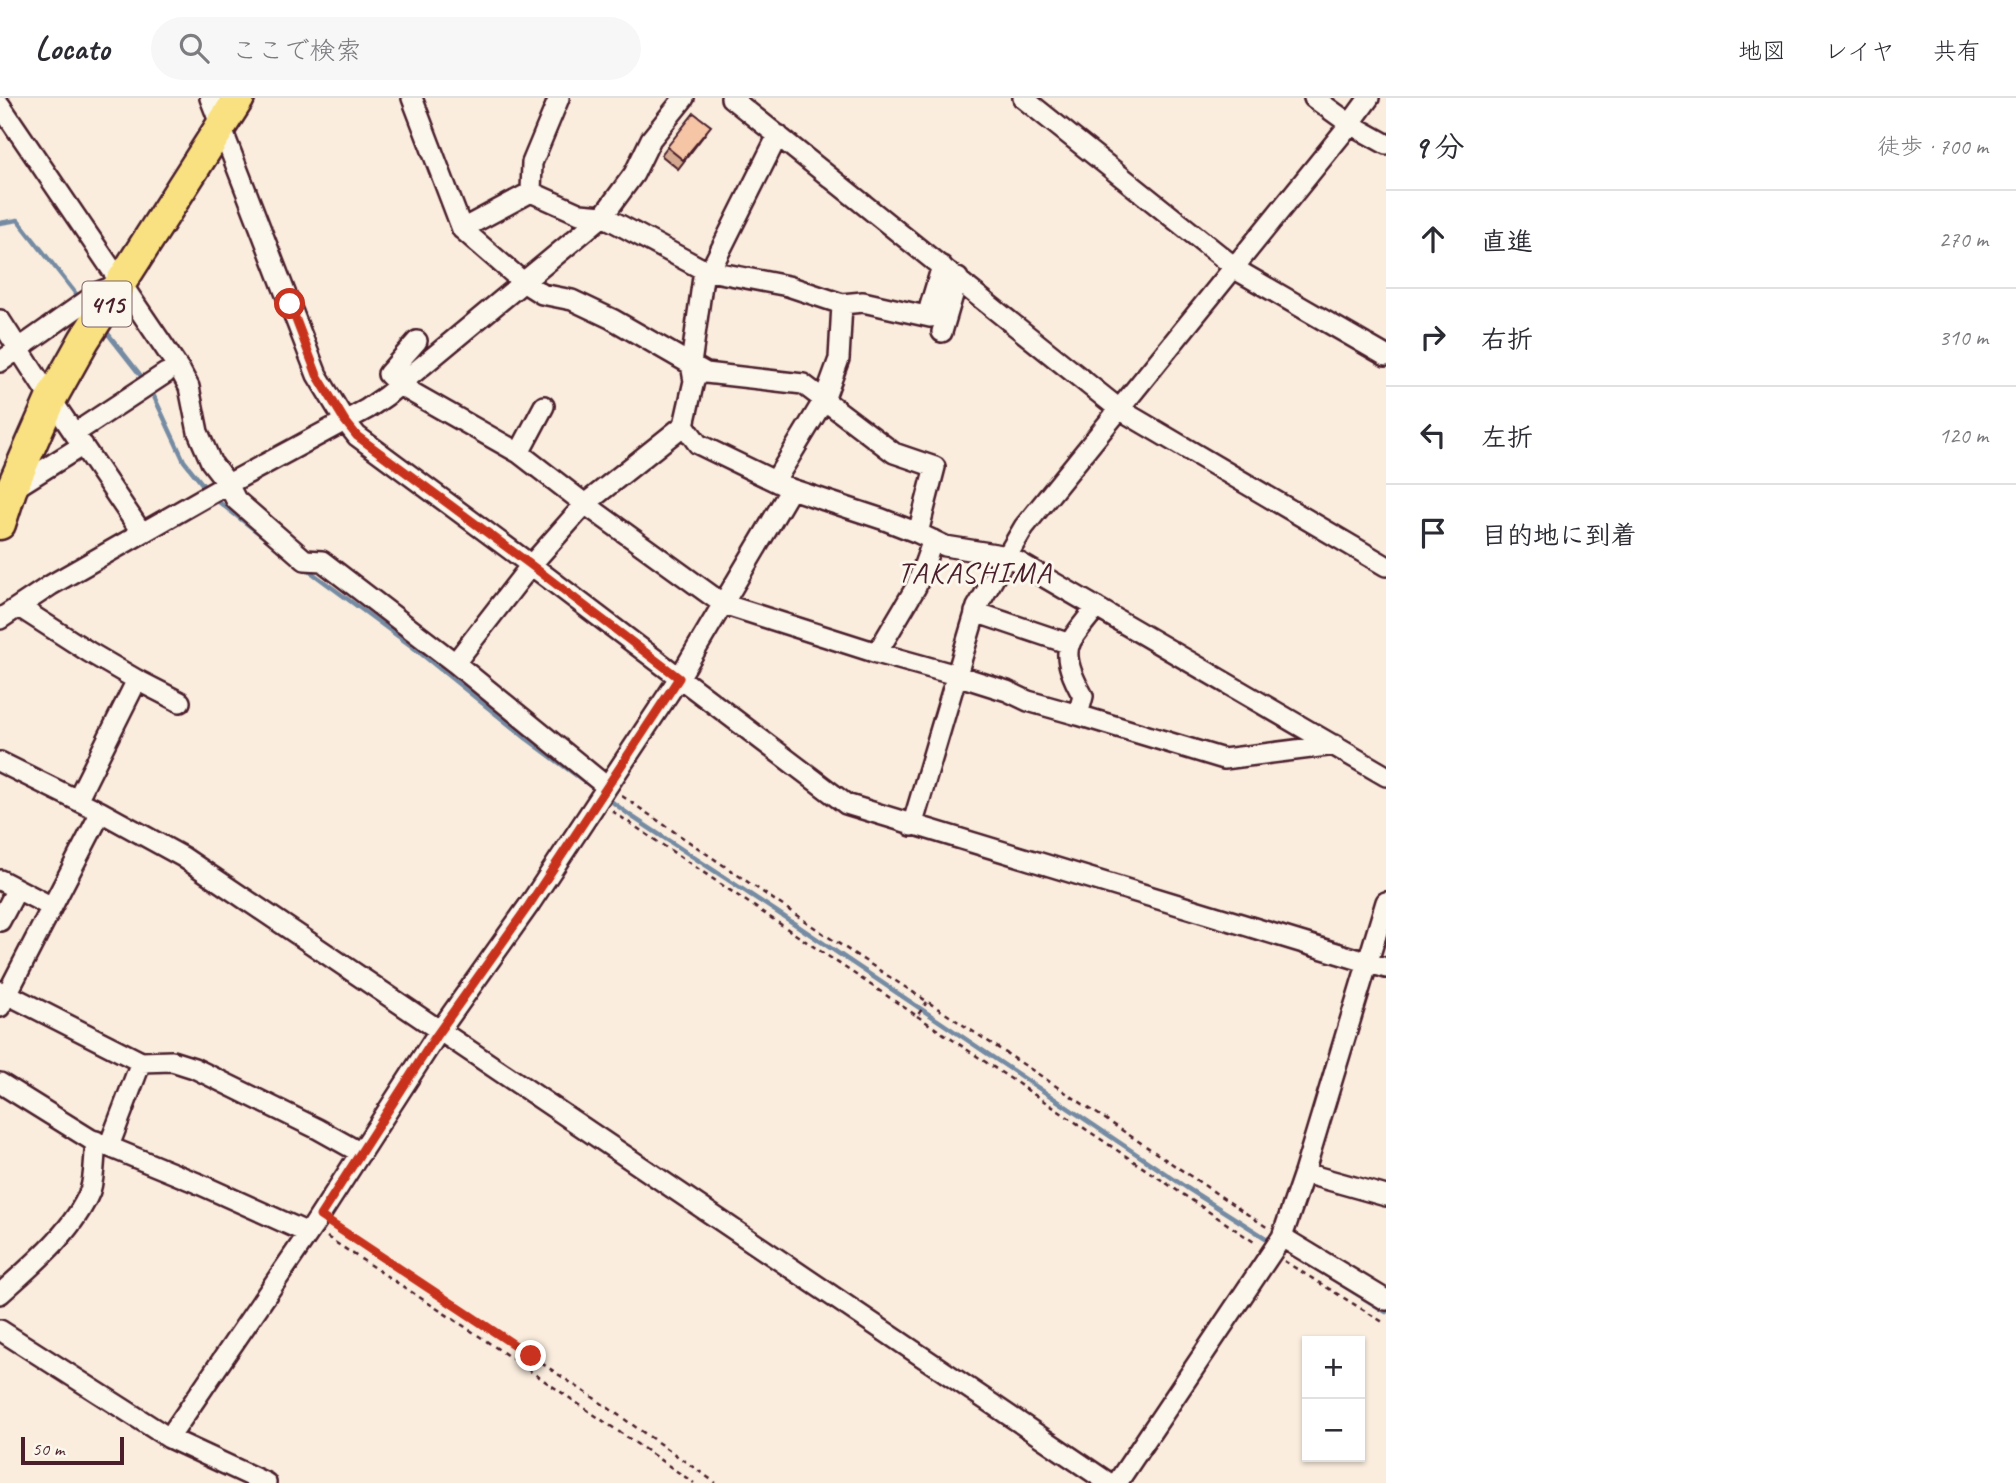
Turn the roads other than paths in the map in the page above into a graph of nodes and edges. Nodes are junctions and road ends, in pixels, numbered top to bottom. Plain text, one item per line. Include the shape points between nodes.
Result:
1 (239, 98) edge
2 (412, 98) edge
3 (559, 98) edge
4 (684, 98) edge
5 (731, 98) edge
6 (1023, 98) edge
7 (1314, 98) edge
8 (1369, 98) edge
9 (0, 105) edge
10 (216, 112) edge
11 (1350, 124) junction
12 (778, 135) junction
13 (1386, 144) edge
14 (531, 192) junction
15 (603, 216) junction
16 (462, 229) junction
17 (942, 266) junction
18 (1234, 267) junction
19 (704, 270) junction
20 (958, 278) junction
21 (523, 282) junction
22 (120, 283) junction
23 (842, 303) junction
24 (0, 320) edge
25 (942, 332) dead end
26 (417, 341) dead end
27 (20, 349) junction
28 (1386, 356) edge
29 (0, 362) edge
30 (691, 364) junction
31 (166, 373) dead end
32 (399, 384) junction
33 (51, 399) junction
34 (824, 400) junction
35 (544, 406) dead end
36 (1119, 409) junction
37 (345, 421) junction
38 (684, 425) junction
39 (79, 439) junction
40 (519, 453) junction
41 (228, 484) junction
42 (783, 485) junction
43 (5, 494) edge
44 (585, 504) junction
45 (0, 524) edge
46 (142, 533) junction
47 (925, 536) junction
48 (1007, 556) junction
49 (531, 565) junction
50 (1386, 566) edge
51 (723, 604) junction
52 (19, 607) junction
53 (1096, 607) junction
54 (975, 612) junction
55 (0, 620) edge
56 (1070, 644) junction
57 (877, 653) junction
58 (455, 663) junction
59 (956, 675) junction
60 (679, 678) junction
61 (137, 680) junction
62 (180, 702) dead end
63 (1078, 715) junction
64 (1335, 745) junction
65 (0, 762) edge
66 (1386, 776) edge
67 (602, 794) junction
68 (77, 800) junction
69 (101, 812) junction
70 (912, 826) junction
71 (8, 884) edge
72 (1386, 902) edge
73 (52, 907) junction
74 (0, 921) edge
75 (1367, 962) junction
76 (1386, 968) edge
77 (2, 997) edge
78 (440, 1030) junction
79 (141, 1062) junction
80 (0, 1083) edge
81 (102, 1144) junction
82 (361, 1153) junction
83 (1304, 1172) junction
84 (1386, 1196) edge
85 (313, 1225) junction
86 (1276, 1245) junction
87 (0, 1294) edge
88 (1386, 1300) edge
89 (0, 1330) edge
90 (169, 1438) junction
91 (266, 1483) edge
92 (1109, 1483) edge
93 (1117, 1483) edge

1 - 10 highway, 415
2 - 16 street
3 - 14 street via 532,163
4 - 15 street via 651,139 634,174
5 - 12 street
6 - 18 street
7 - 11 street
8 - 11 street
9 - 22 street
10 - 22 highway, 415
10 - 37 street via 317,375
11 - 13 street
11 - 18 street
12 - 17 street
12 - 19 street via 713,265
14 - 15 street via 580,214
14 - 16 street
15 - 19 street
15 - 21 street
16 - 21 street
17 - 20 street
17 - 23 street via 930,317 863,302
18 - 28 street
18 - 36 street
19 - 23 street via 789,286
19 - 30 street
20 - 25 street
20 - 36 street
21 - 30 street via 542,294 572,300 612,319
21 - 32 street
22 - 27 street via 99,292
22 - 33 highway, 415
22 - 41 street via 180,370 189,387 198,432 211,462
23 - 34 street via 839,359
24 - 27 street
26 - 32 street via 388,374
27 - 29 street
27 - 33 street
30 - 34 street via 706,373 803,384
30 - 38 street via 694,381
31 - 39 street
32 - 37 street via 368,410
32 - 40 street
33 - 39 street
33 - 43 highway, 415
34 - 42 street
34 - 47 street via 894,453 935,467
35 - 40 street
36 - 48 street via 1024,527
36 - 50 street
37 - 41 street
37 - 49 street via 357,436
38 - 42 street via 698,444
38 - 44 street
39 - 43 street
39 - 46 street
40 - 44 street
41 - 46 street
41 - 58 street via 236,500 305,560 322,561
42 - 47 street
42 - 51 street
43 - 45 highway, 415
44 - 49 street
44 - 51 street
46 - 52 street
47 - 48 street via 945,546
47 - 57 street via 916,587
48 - 53 street
48 - 54 street
49 - 58 street
49 - 60 street
51 - 57 street
51 - 60 street
52 - 55 street
52 - 61 street
53 - 56 street
53 - 64 street
54 - 56 street
54 - 59 street
56 - 63 street via 1070,667 1083,695
57 - 59 street
58 - 67 street
59 - 63 street
59 - 70 street
60 - 67 street
60 - 70 street via 846,804
61 - 62 street
61 - 68 street
63 - 64 street via 1224,758
64 - 66 street
65 - 68 street
67 - 78 street
68 - 69 street
69 - 73 street
69 - 78 street via 183,857
70 - 75 street
71 - 73 street
71 - 74 street
72 - 75 street
73 - 77 street
75 - 76 street
75 - 83 street
77 - 79 street
78 - 82 street
78 - 92 street
79 - 81 street
79 - 82 street via 172,1061 194,1068
80 - 81 street
81 - 85 street
81 - 87 street via 83,1206 50,1248
82 - 85 street
83 - 84 street
83 - 86 street
85 - 90 street
86 - 88 street
86 - 93 street
89 - 90 street
90 - 91 street

